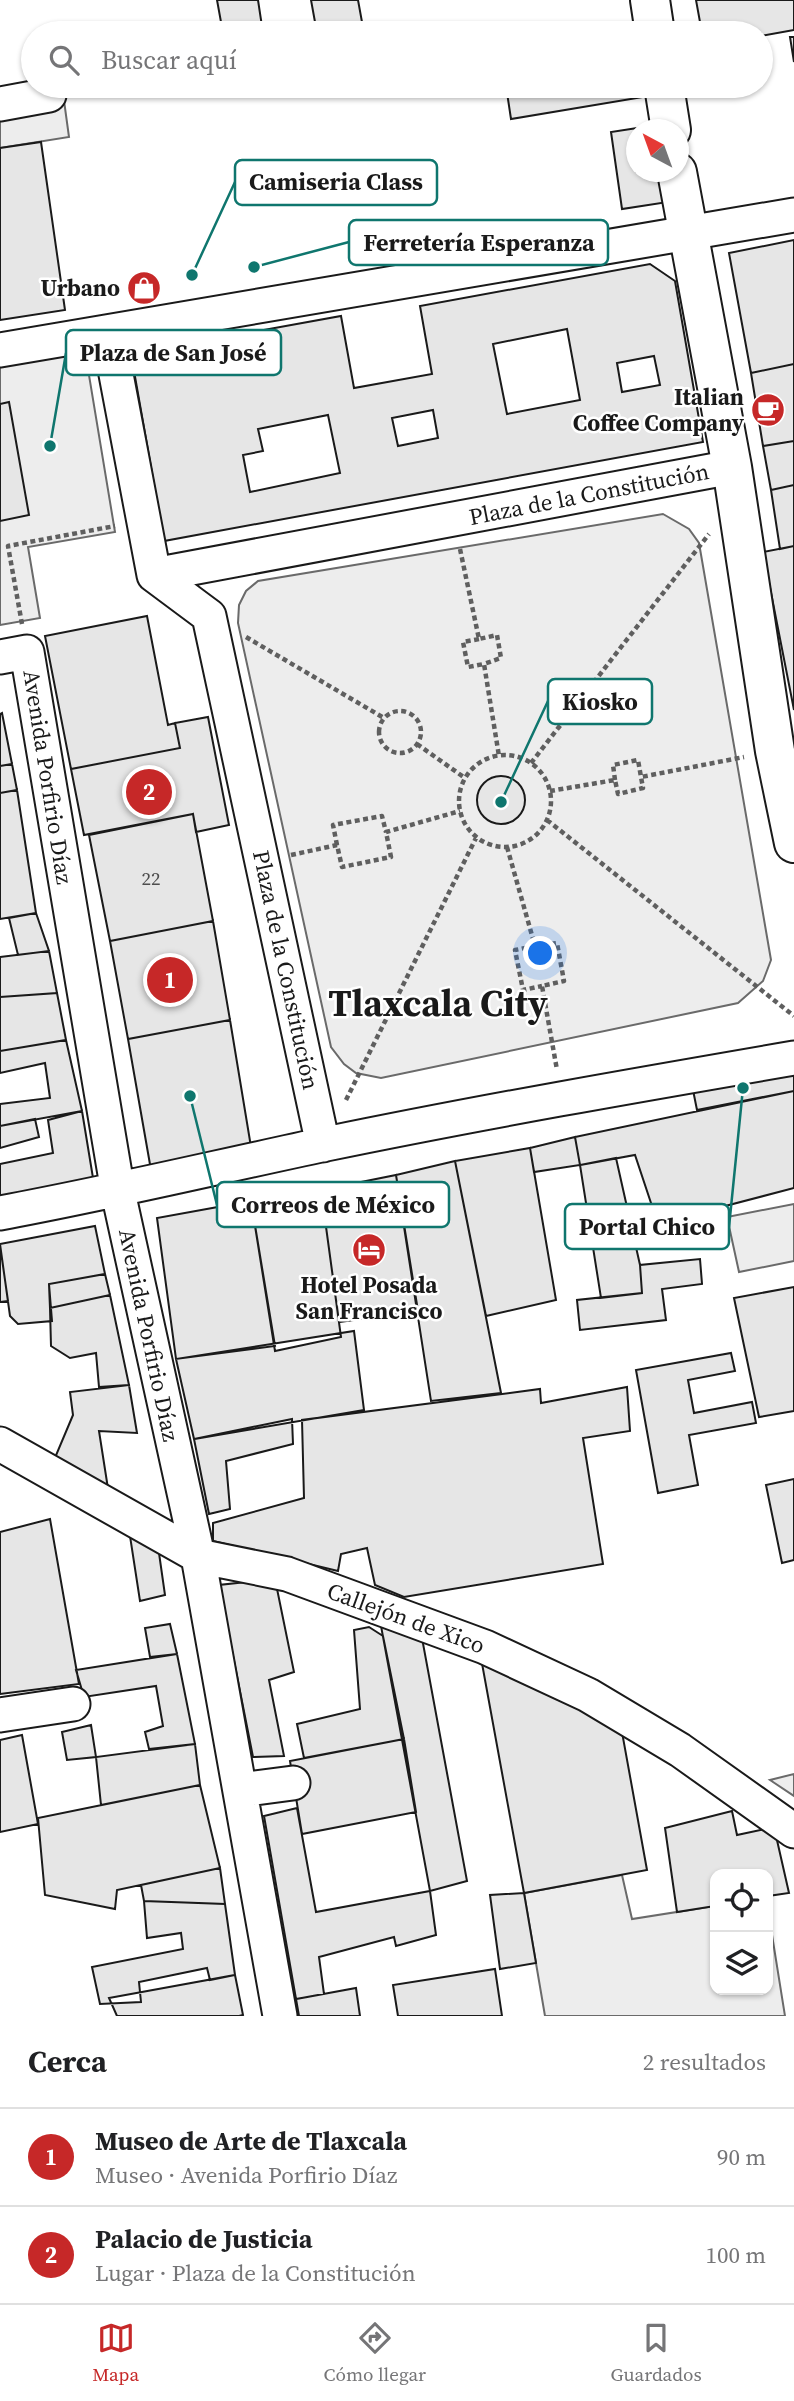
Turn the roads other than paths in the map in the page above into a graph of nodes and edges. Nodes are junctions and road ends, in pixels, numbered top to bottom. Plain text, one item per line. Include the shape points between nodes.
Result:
1 (650, 0) edge
2 (653, 21) edge
3 (33, 98) edge
4 (666, 98) edge
5 (0, 104) edge
6 (669, 119) edge
7 (679, 182) edge
8 (794, 215) edge
9 (687, 235) junction
10 (108, 332) junction
11 (0, 350) edge
12 (734, 483) junction
13 (154, 575) junction
14 (14, 654) edge
15 (794, 843) edge
16 (794, 1058) edge
17 (323, 1145) junction
18 (118, 1192) junction
19 (0, 1213) edge
20 (0, 1444) edge
21 (198, 1556) junction
22 (73, 1704) dead end
23 (0, 1715) edge
24 (293, 1783) dead end
25 (240, 1790) junction
26 (794, 1831) edge
27 (280, 2016) edge

1 - 2 main road
3 - 5 street
4 - 6 main road
7 - 9 main road
8 - 9 street
9 - 10 street
9 - 12 main road
10 - 11 street
10 - 13 street
12 - 13 street, Plaza de la Constitución via 454,519
12 - 15 main road, Plaza de la Constitución via 775,751
13 - 17 street, Plaza de la Constitución via 209,616
14 - 18 street, Avenida Porfirio Díaz
16 - 17 street via 562,1097
17 - 18 street
18 - 19 street
18 - 21 street, Avenida Porfirio Díaz
20 - 21 street, Callejón de Xico
21 - 25 street, Avenida Porfirio Díaz
21 - 26 street, Callejón de Xico via 286,1573 485,1647 588,1695 680,1750
22 - 23 street
24 - 25 street
25 - 27 street, Avenida Porfirio Díaz

